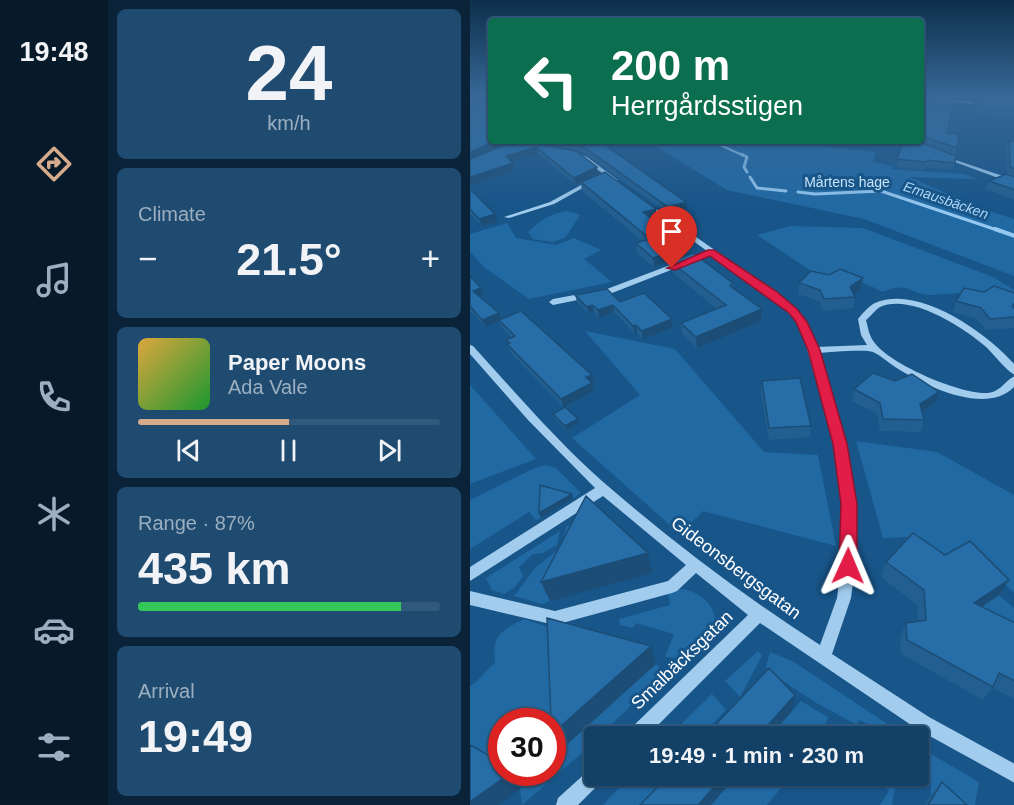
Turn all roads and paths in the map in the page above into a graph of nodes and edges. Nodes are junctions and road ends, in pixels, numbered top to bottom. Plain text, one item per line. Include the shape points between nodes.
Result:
1 (562, 150) edge
2 (936, 153) edge
3 (608, 175) junction
4 (1014, 182) edge
5 (627, 189) edge
6 (636, 196) edge
7 (507, 217) dead end
8 (711, 252) junction
9 (552, 302) dead end
10 (470, 348) edge
11 (873, 348) junction
12 (814, 350) junction
13 (1014, 372) edge
14 (1014, 379) edge
15 (604, 489) junction
16 (696, 565) junction
17 (470, 575) edge
18 (470, 598) edge
19 (760, 614) junction
20 (824, 655) junction
21 (645, 726) edge
22 (1014, 774) edge
23 (585, 786) edge
24 (565, 805) edge

1 - 3 street via 580,155
2 - 4 street
3 - 5 street
3 - 7 street via 552,203
6 - 8 street
8 - 9 street via 609,291
8 - 12 street via 793,311
10 - 15 street, Gideonsbergsgatan
11 - 12 street
11 - 13 street via 864,331 862,319 866,312 883,303 913,303 964,327 995,349
11 - 14 street via 961,395 991,394 1007,389
12 - 20 street via 840,444 849,504 844,598
15 - 16 street, Gideonsbergsgatan
15 - 17 street
16 - 18 street via 672,586 555,618
16 - 19 street, Gideonsbergsgatan
19 - 20 street, Gideonsbergsgatan
19 - 21 street, Smalbäcksgatan
20 - 22 street, Gideonsbergsgatan via 923,723
23 - 24 street

